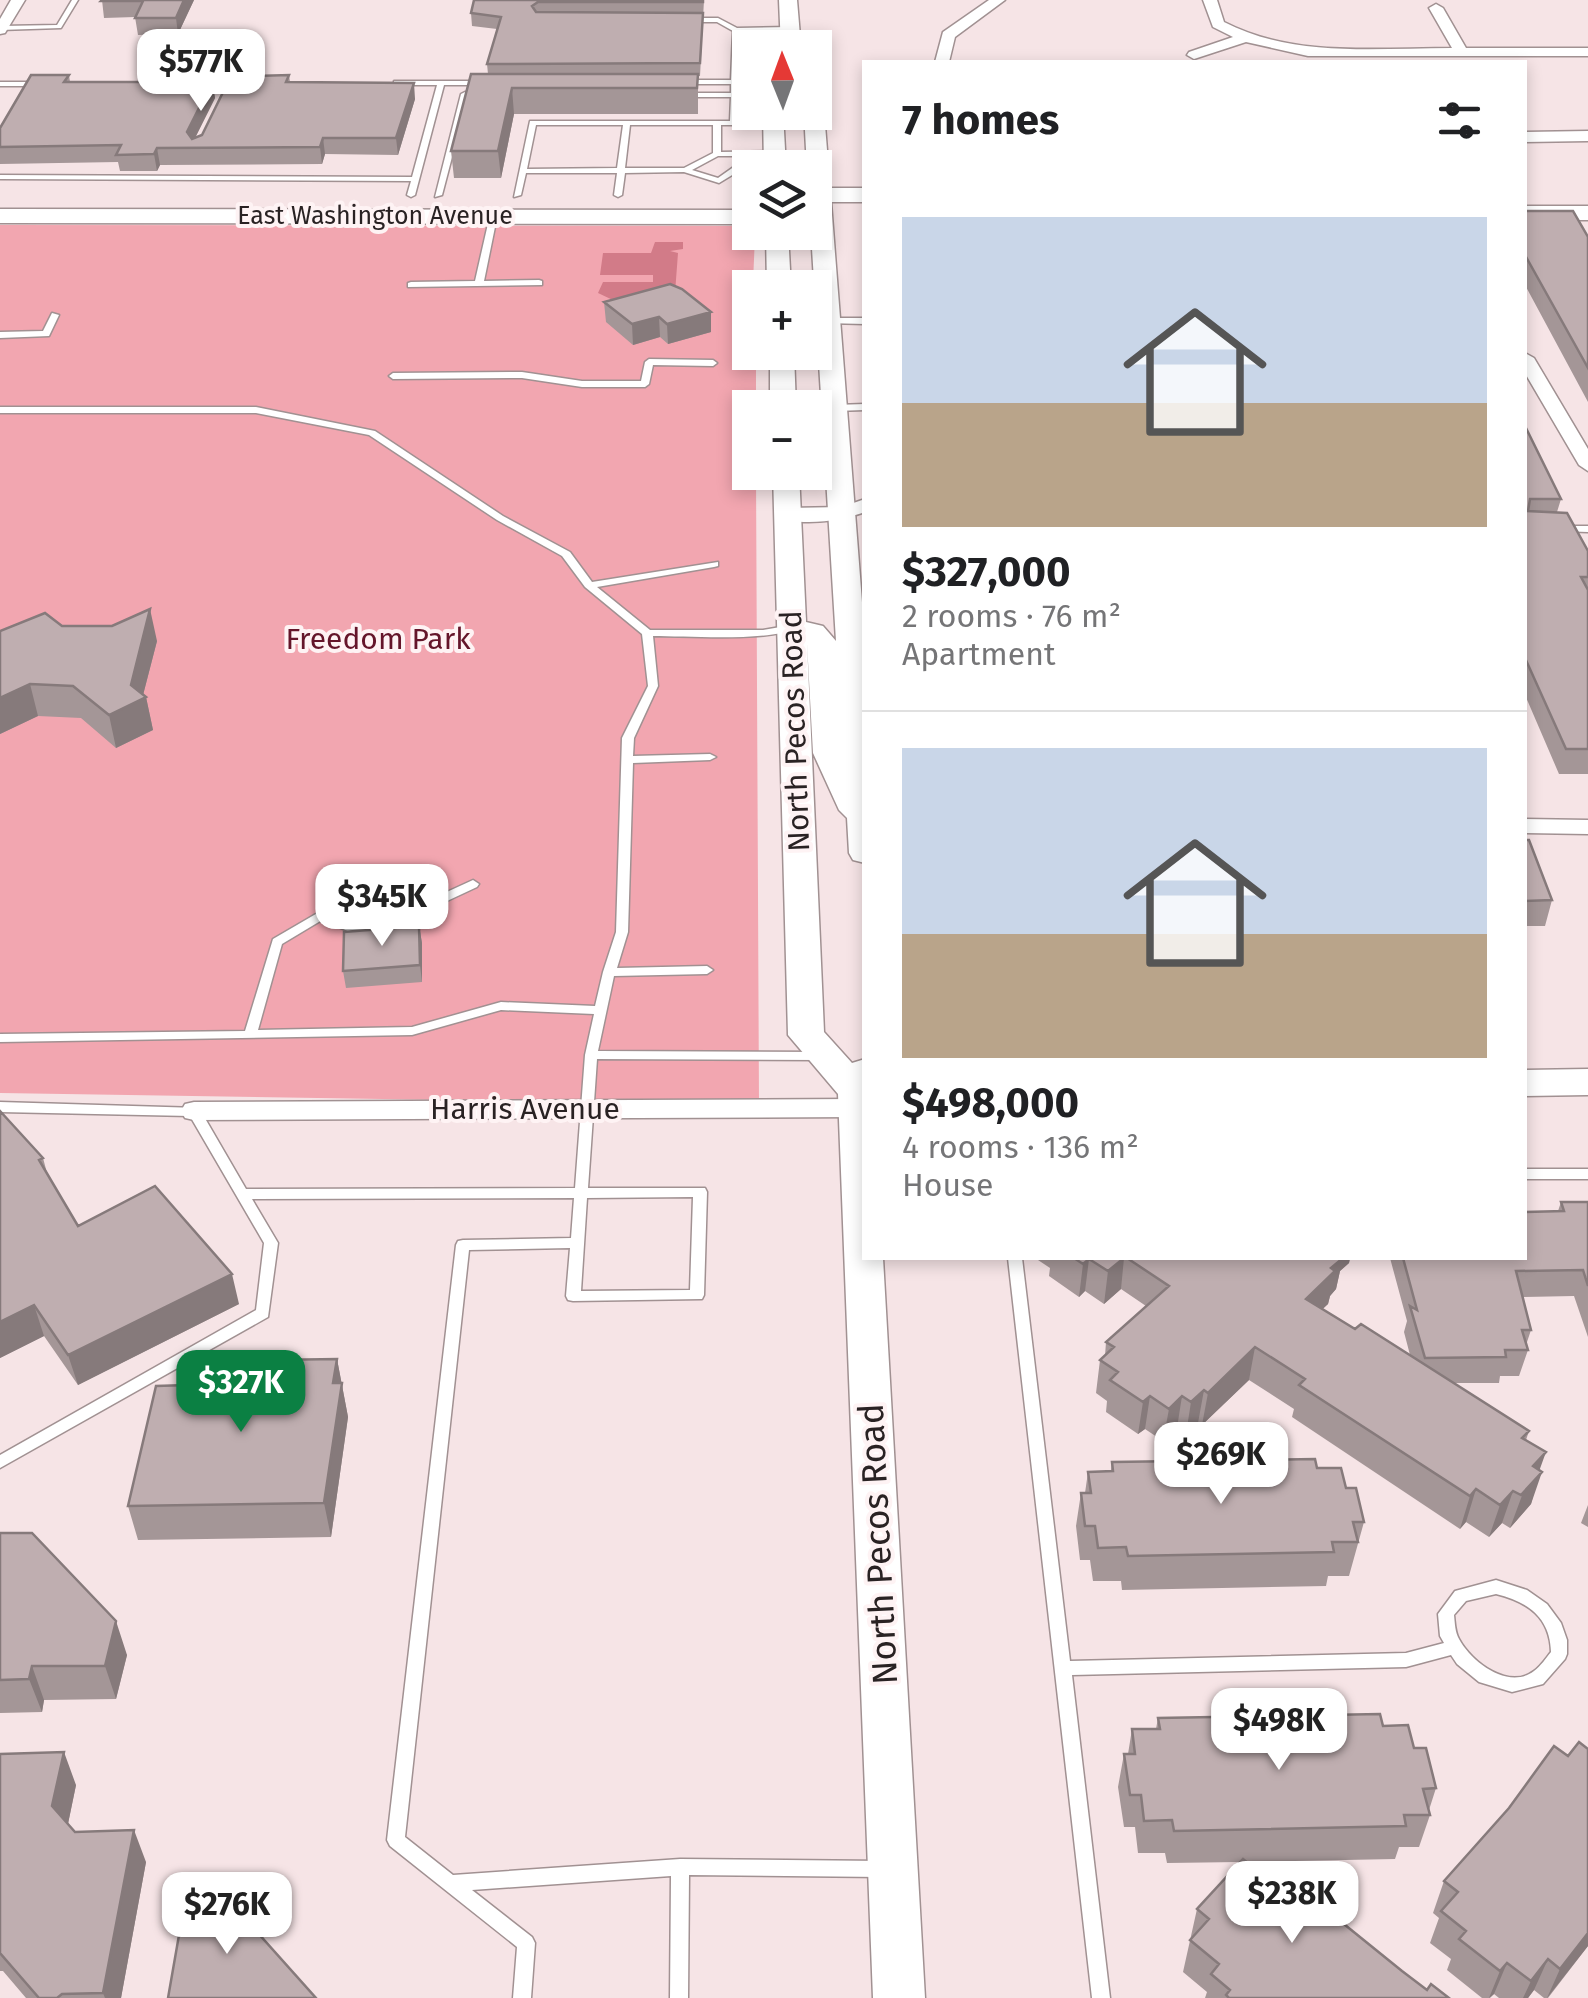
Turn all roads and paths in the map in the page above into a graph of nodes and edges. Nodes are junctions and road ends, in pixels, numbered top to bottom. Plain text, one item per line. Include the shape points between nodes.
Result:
1 (18, 0) edge
2 (75, 0) edge
3 (788, 0) edge
4 (998, 0) edge
5 (1210, 0) edge
6 (1436, 8) dead end
7 (678, 20) edge
8 (1, 29) edge
9 (736, 30) edge
10 (790, 30) edge
11 (1246, 38) junction
12 (1461, 52) junction
13 (1588, 52) edge
14 (1194, 55) dead end
15 (942, 60) edge
16 (667, 82) edge
17 (732, 82) edge
18 (383, 83) edge
19 (440, 83) junction
20 (497, 83) edge
21 (3, 84) edge
22 (62, 84) edge
23 (192, 84) edge
24 (229, 84) junction
25 (248, 84) edge
26 (504, 94) edge
27 (677, 94) edge
28 (732, 94) edge
29 (0, 96) edge
30 (221, 100) edge
31 (626, 123) junction
32 (717, 123) junction
33 (732, 123) edge
34 (1527, 136) edge
35 (1588, 136) edge
36 (717, 154) junction
37 (732, 154) edge
38 (621, 170) junction
39 (685, 170) junction
40 (522, 172) junction
41 (732, 172) edge
42 (0, 177) edge
43 (413, 187) junction
44 (1588, 191) edge
45 (1527, 192) edge
46 (0, 195) edge
47 (316, 195) junction
48 (438, 195) junction
49 (516, 195) junction
50 (618, 195) junction
51 (732, 196) edge
52 (862, 196) edge
53 (832, 203) edge
54 (732, 205) edge
55 (832, 209) edge
56 (1527, 213) edge
57 (1588, 213) edge
58 (0, 215) edge
59 (493, 216) junction
60 (862, 216) edge
61 (732, 217) edge
62 (539, 283) dead end
63 (411, 284) dead end
64 (479, 284) junction
65 (55, 315) dead end
66 (862, 320) edge
67 (832, 321) edge
68 (0, 334) edge
69 (1527, 361) edge
70 (713, 363) dead end
71 (832, 370) edge
72 (393, 376) dead end
73 (862, 407) edge
74 (835, 408) junction
75 (0, 410) edge
76 (1588, 464) edge
77 (787, 490) edge
78 (858, 513) edge
79 (788, 514) junction
80 (1556, 528) edge
81 (1588, 528) edge
82 (714, 564) dead end
83 (590, 585) junction
84 (792, 628) junction
85 (647, 634) junction
86 (862, 729) edge
87 (710, 757) dead end
88 (628, 760) junction
89 (1527, 826) edge
90 (1588, 827) edge
91 (862, 832) edge
92 (472, 884) dead end
93 (708, 970) dead end
94 (609, 972) junction
95 (600, 1010) junction
96 (250, 1036) junction
97 (0, 1038) edge
98 (591, 1055) junction
99 (823, 1056) junction
100 (1527, 1082) edge
101 (1588, 1082) edge
102 (860, 1090) edge
103 (0, 1106) edge
104 (586, 1109) junction
105 (194, 1111) junction
106 (862, 1137) edge
107 (1527, 1174) edge
108 (1588, 1174) edge
109 (581, 1193) junction
110 (242, 1194) junction
111 (577, 1243) junction
112 (867, 1260) edge
113 (1015, 1260) edge
114 (0, 1462) edge
115 (1452, 1648) junction
116 (1062, 1668) junction
117 (680, 1868) junction
118 (893, 1869) junction
119 (450, 1883) junction
120 (522, 1998) edge
121 (679, 1998) edge
122 (900, 1998) edge
123 (1101, 1998) edge

1 - 8 street
2 - 8 lane via 60,27
3 - 10 main road
4 - 15 street via 948,35
5 - 11 street via 1218,24
6 - 12 street
7 - 9 lane via 718,20
11 - 12 street via 1308,52
11 - 14 street
12 - 13 street
16 - 17 lane
18 - 19 lane
19 - 20 lane
19 - 43 lane
21 - 22 lane
21 - 29 lane
23 - 24 lane
24 - 25 lane
24 - 30 lane
26 - 48 lane via 466,94
27 - 28 lane
31 - 32 lane
31 - 38 lane
31 - 40 lane via 533,122
32 - 33 lane
32 - 36 lane
34 - 35 street
36 - 37 lane
36 - 39 lane
38 - 39 lane
38 - 40 lane
38 - 50 lane
39 - 41 lane via 719,181
40 - 49 lane
42 - 43 lane
43 - 47 main road, East Washington Avenue
43 - 48 main road, East Washington Avenue
44 - 45 main road
46 - 47 main road, East Washington Avenue
47 - 58 main road
48 - 49 main road, East Washington Avenue
49 - 50 main road, East Washington Avenue
50 - 51 main road, East Washington Avenue
52 - 53 main road
54 - 59 main road via 570,205
55 - 60 main road
56 - 57 main road
58 - 59 main road, East Washington Avenue
59 - 61 main road, East Washington Avenue
59 - 64 lane
62 - 64 lane
63 - 64 lane
65 - 68 lane via 46,334
66 - 67 lane
69 - 76 street
70 - 72 lane via 649,362 645,384 522,375
71 - 74 main road, North Pecos Road
73 - 74 lane
74 - 78 main road, North Pecos Road
75 - 83 lane via 256,410 372,433 566,554
77 - 79 main road, North Pecos Road
78 - 79 street
78 - 86 main road, North Pecos Road
79 - 84 main road, North Pecos Road
80 - 81 lane
82 - 83 lane
83 - 85 lane
84 - 85 lane
84 - 91 main road via 813,632 822,642 829,753
84 - 99 main road, North Pecos Road via 806,1035
85 - 88 lane via 653,686 628,738
87 - 88 lane
88 - 94 lane via 622,932
89 - 90 street
92 - 96 lane via 366,934 322,915 277,942
93 - 94 lane
94 - 95 lane
95 - 96 lane via 502,1006 412,1031
95 - 98 lane
96 - 97 lane
98 - 99 lane
98 - 104 lane
99 - 102 main road, North Pecos Road
100 - 101 main road
102 - 104 street, Harris Avenue
102 - 106 main road, North Pecos Road
103 - 105 lane
104 - 105 street, Harris Avenue
104 - 109 lane
105 - 110 lane
107 - 108 lane
109 - 110 lane
109 - 111 lane
109 - 111 lane via 700,1192 698,1295 573,1296
110 - 114 lane via 271,1243 263,1314
111 - 119 lane via 462,1245 396,1840
112 - 118 main road, North Pecos Road
113 - 116 lane
115 - 115 lane via 1476,1672 1527,1682 1553,1666 1560,1640 1545,1610 1530,1598 1478,1588 1451,1603 1445,1632
115 - 116 lane via 1406,1660
116 - 123 lane
117 - 118 lane
117 - 119 lane
117 - 121 lane
118 - 122 main road, North Pecos Road
119 - 120 lane via 526,1943

